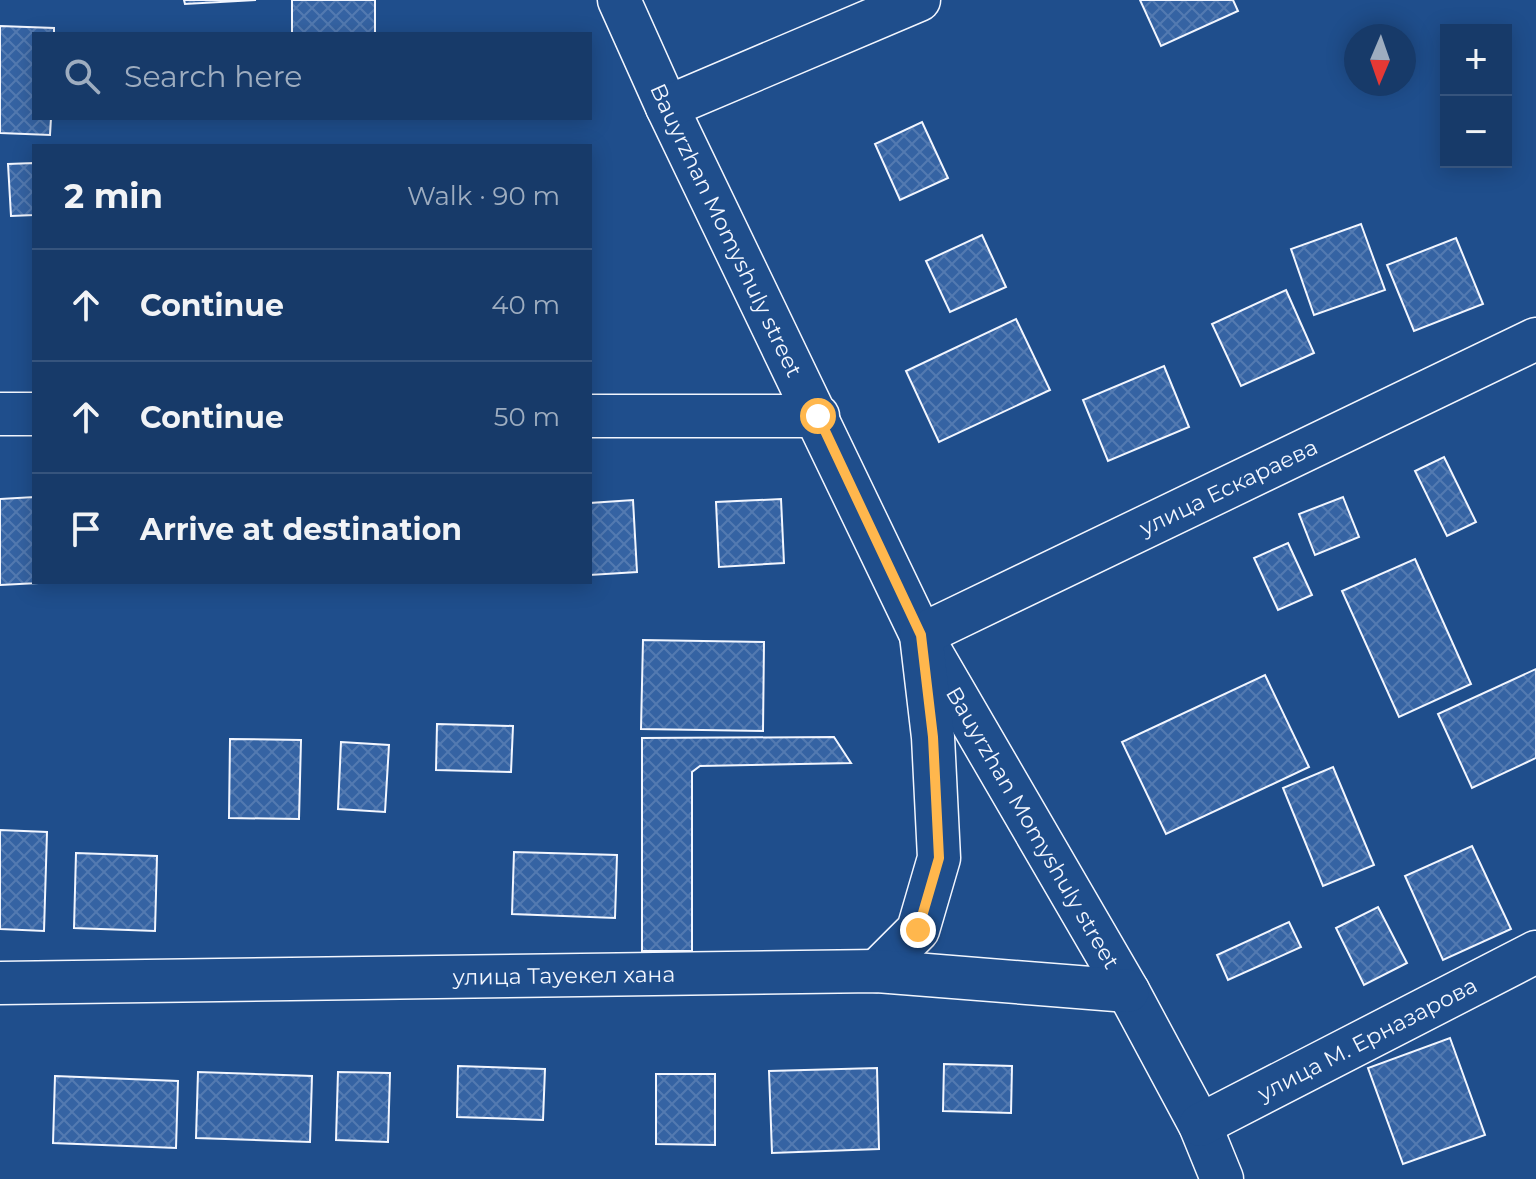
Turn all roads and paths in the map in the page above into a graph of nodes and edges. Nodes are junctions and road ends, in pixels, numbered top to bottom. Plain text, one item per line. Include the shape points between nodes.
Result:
1 (619, 0) edge
2 (919, 0) edge
3 (667, 107) junction
4 (1536, 339) edge
5 (0, 414) edge
6 (32, 414) edge
7 (592, 416) edge
8 (818, 416) junction
9 (921, 635) junction
10 (1536, 952) edge
11 (877, 971) junction
12 (0, 983) edge
13 (1128, 991) junction
14 (1200, 1125) junction
15 (1222, 1179) edge

1 - 3 street, Bauyrzhan Momyshuly street
2 - 3 street
3 - 8 street, Bauyrzhan Momyshuly street
4 - 9 street, улица Ескараева
5 - 6 street
7 - 8 street
8 - 9 street, Bauyrzhan Momyshuly street
9 - 11 street via 939,858 918,930
9 - 13 street, Bauyrzhan Momyshuly street
10 - 14 street, улица М. Ерназарова
11 - 12 street, улица Тауекел хана
11 - 13 street, улица Тауекел хана
13 - 14 street, Bauyrzhan Momyshuly street
14 - 15 street, Bauyrzhan Momyshuly street

